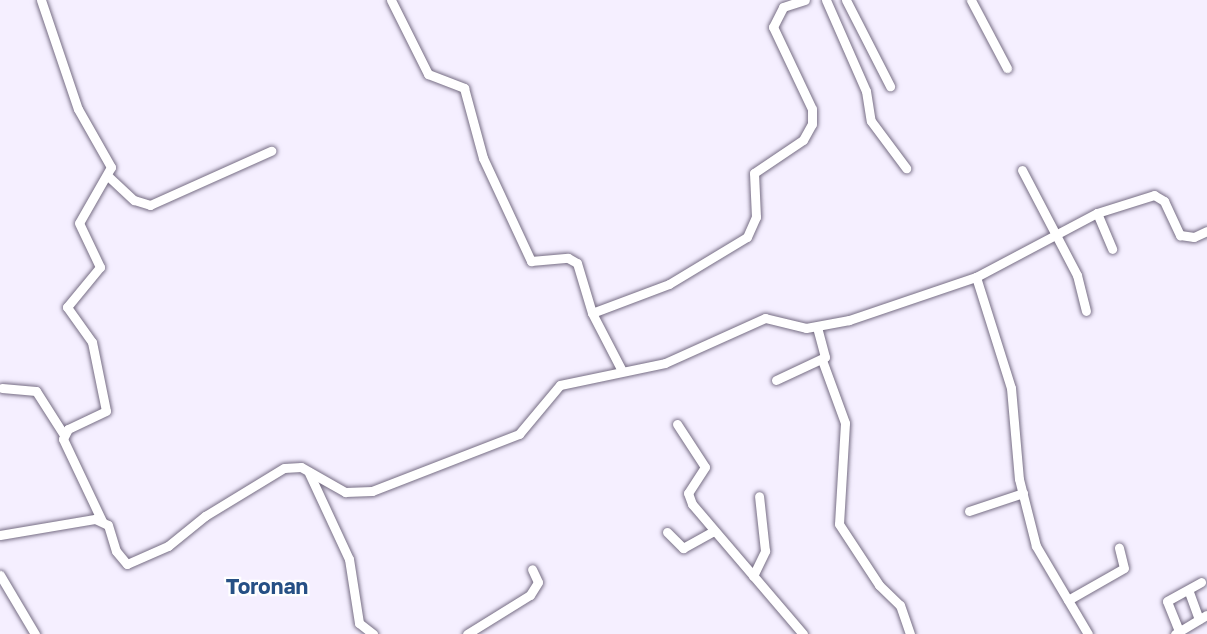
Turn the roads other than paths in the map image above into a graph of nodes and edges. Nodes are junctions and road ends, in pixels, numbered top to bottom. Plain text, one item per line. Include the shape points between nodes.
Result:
1 (41, 0) edge
2 (391, 0) edge
3 (805, 0) edge
4 (826, 0) edge
5 (846, 0) edge
6 (971, 0) edge
7 (1007, 68) dead end
8 (890, 86) dead end
9 (272, 151) dead end
10 (906, 168) dead end
11 (1022, 170) dead end
12 (109, 177) junction
13 (1098, 213) junction
14 (1207, 231) edge
15 (1058, 235) junction
16 (1112, 249) dead end
17 (976, 277) junction
18 (1086, 312) dead end
19 (592, 313) junction
20 (816, 328) junction
21 (822, 360) junction
22 (621, 369) junction
23 (776, 380) dead end
24 (2, 388) dead end
25 (677, 424) dead end
26 (64, 435) junction
27 (307, 470) junction
28 (1023, 493) junction
29 (759, 496) dead end
30 (969, 511) dead end
31 (102, 520) junction
32 (667, 532) dead end
33 (712, 532) junction
34 (0, 535) edge
35 (1119, 548) dead end
36 (532, 569) dead end
37 (0, 575) edge
38 (753, 576) junction
39 (1201, 582) dead end
40 (1189, 592) junction
41 (1068, 600) junction
42 (1203, 617) edge
43 (363, 628) junction
44 (1177, 632) edge
45 (35, 634) edge
46 (354, 634) edge
47 (373, 634) edge
48 (467, 634) edge
49 (803, 634) edge
50 (910, 634) edge
51 (1088, 634) edge

1 - 12 street via 78,109 111,167
2 - 19 street via 428,74 464,88 483,158 531,261 573,259
3 - 19 street via 783,7 773,27 812,109 812,124 802,140 754,173 756,217 747,237 669,284
4 - 10 street via 866,91 871,121
5 - 8 street
6 - 7 street
9 - 12 street via 156,204 141,204
11 - 15 street
12 - 26 street via 79,223 100,267 67,307 92,342 106,411
13 - 14 street via 1154,195 1164,201 1180,235 1194,237
13 - 15 street
13 - 16 street
15 - 17 street
15 - 18 street via 1077,275
17 - 20 street
17 - 28 street via 1011,388
19 - 22 street
20 - 21 street via 826,350
20 - 22 street via 765,318 665,363
21 - 23 street
21 - 50 street via 845,423 841,531 859,549 879,585 900,605
22 - 27 street via 560,385 519,434 372,491 345,492
24 - 26 street via 36,391
25 - 33 street via 705,467 688,498
26 - 31 street via 63,446
27 - 31 street via 284,468 205,516 168,546 128,564
27 - 43 street via 350,559
28 - 30 street
28 - 41 street via 1036,546
29 - 38 street via 765,551
31 - 34 street
32 - 33 street via 683,548
33 - 38 street
35 - 41 street via 1124,568
36 - 48 street via 538,582 530,595
37 - 45 street
38 - 49 street
39 - 40 street
40 - 42 street
40 - 44 street via 1166,604
41 - 51 street
42 - 44 street
43 - 46 street
43 - 47 street

